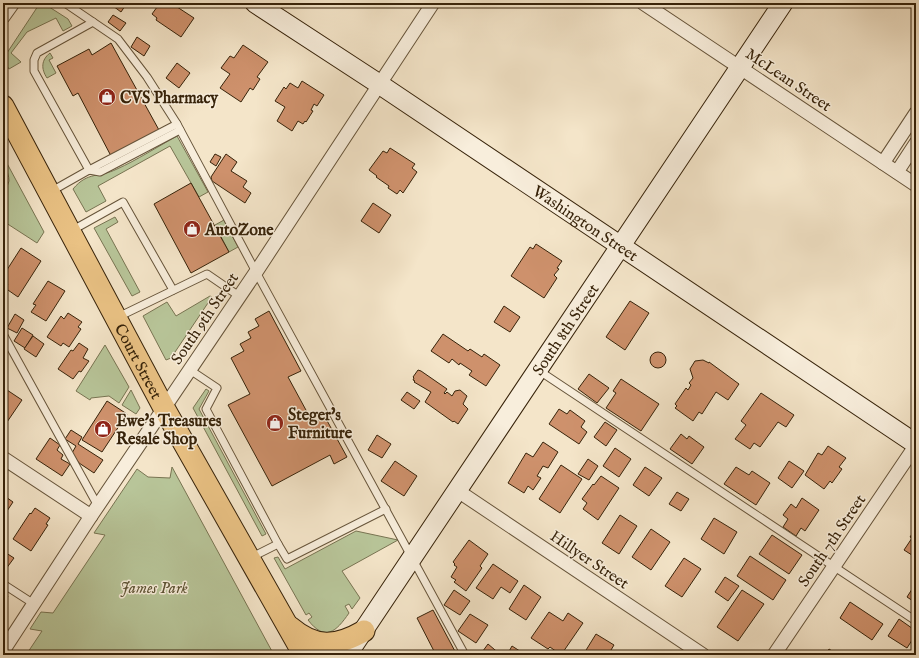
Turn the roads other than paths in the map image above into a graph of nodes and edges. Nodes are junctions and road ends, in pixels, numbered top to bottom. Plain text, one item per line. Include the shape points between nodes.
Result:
1 (12, 3) edge
2 (65, 3) edge
3 (255, 3) edge
4 (433, 3) edge
5 (643, 3) edge
6 (783, 3) edge
7 (3, 17) edge
8 (93, 22) junction
9 (740, 67) junction
10 (379, 84) junction
11 (3, 106) edge
12 (916, 113) edge
13 (179, 127) junction
14 (916, 143) edge
15 (883, 163) junction
16 (89, 170) junction
17 (897, 172) junction
18 (916, 185) edge
19 (50, 192) junction
20 (71, 232) junction
21 (620, 246) junction
22 (256, 272) junction
23 (173, 290) junction
24 (239, 296) junction
25 (116, 318) junction
26 (3, 334) edge
27 (190, 370) junction
28 (538, 370) junction
29 (164, 408) junction
30 (916, 444) edge
31 (3, 458) edge
32 (458, 491) junction
33 (386, 509) junction
34 (94, 511) junction
35 (278, 544) junction
36 (250, 558) junction
37 (412, 558) junction
38 (834, 567) junction
39 (3, 584) edge
40 (34, 604) junction
41 (916, 621) edge
42 (286, 624) junction
43 (364, 631) junction
44 (3, 651) edge
45 (304, 655) edge
46 (347, 655) edge
47 (465, 655) edge
48 (702, 655) edge
49 (774, 655) edge

1 - 7 street
2 - 8 lane
3 - 10 street, Washington Street
4 - 10 street, South 9th Street
5 - 9 street, McLean Street
6 - 9 street, South 8th Street
8 - 13 lane via 118,38
8 - 16 lane via 37,53 34,60 34,71
9 - 15 street, McLean Street
9 - 21 street, South 8th Street
10 - 21 street, Washington Street
10 - 22 street, South 9th Street
11 - 19 main road, Court Street
12 - 15 street
13 - 16 lane via 100,172
13 - 22 lane
14 - 17 street
15 - 17 street, McLean Street
16 - 19 lane
17 - 18 street, McLean Street
19 - 20 main road, Court Street
20 - 23 lane via 123,202
20 - 25 main road, Court Street
21 - 28 street, South 8th Street
21 - 30 street, Washington Street
22 - 24 street, South 9th Street
22 - 33 lane
23 - 24 lane via 206,274
23 - 25 lane
24 - 27 street, South 9th Street
25 - 29 main road, Court Street
26 - 34 lane
27 - 29 street, South 9th Street
27 - 35 lane via 217,388 206,409
28 - 32 street, South 8th Street
28 - 38 lane
29 - 34 street, South 9th Street
29 - 36 main road, Court Street
30 - 38 street, South 7th Street
31 - 34 street
32 - 37 street, South 8th Street
32 - 48 street, Hillyer Street
33 - 35 lane via 287,560
33 - 37 lane
34 - 40 street, South 9th Street
35 - 36 lane
36 - 42 main road, Court Street
37 - 43 street, South 8th Street
37 - 47 lane
38 - 41 lane
38 - 49 street, South 7th Street
39 - 40 lane
40 - 44 street, South 9th Street
42 - 43 main road via 299,634 324,644 350,639
42 - 45 main road, Court Street
43 - 46 street, South 8th Street

